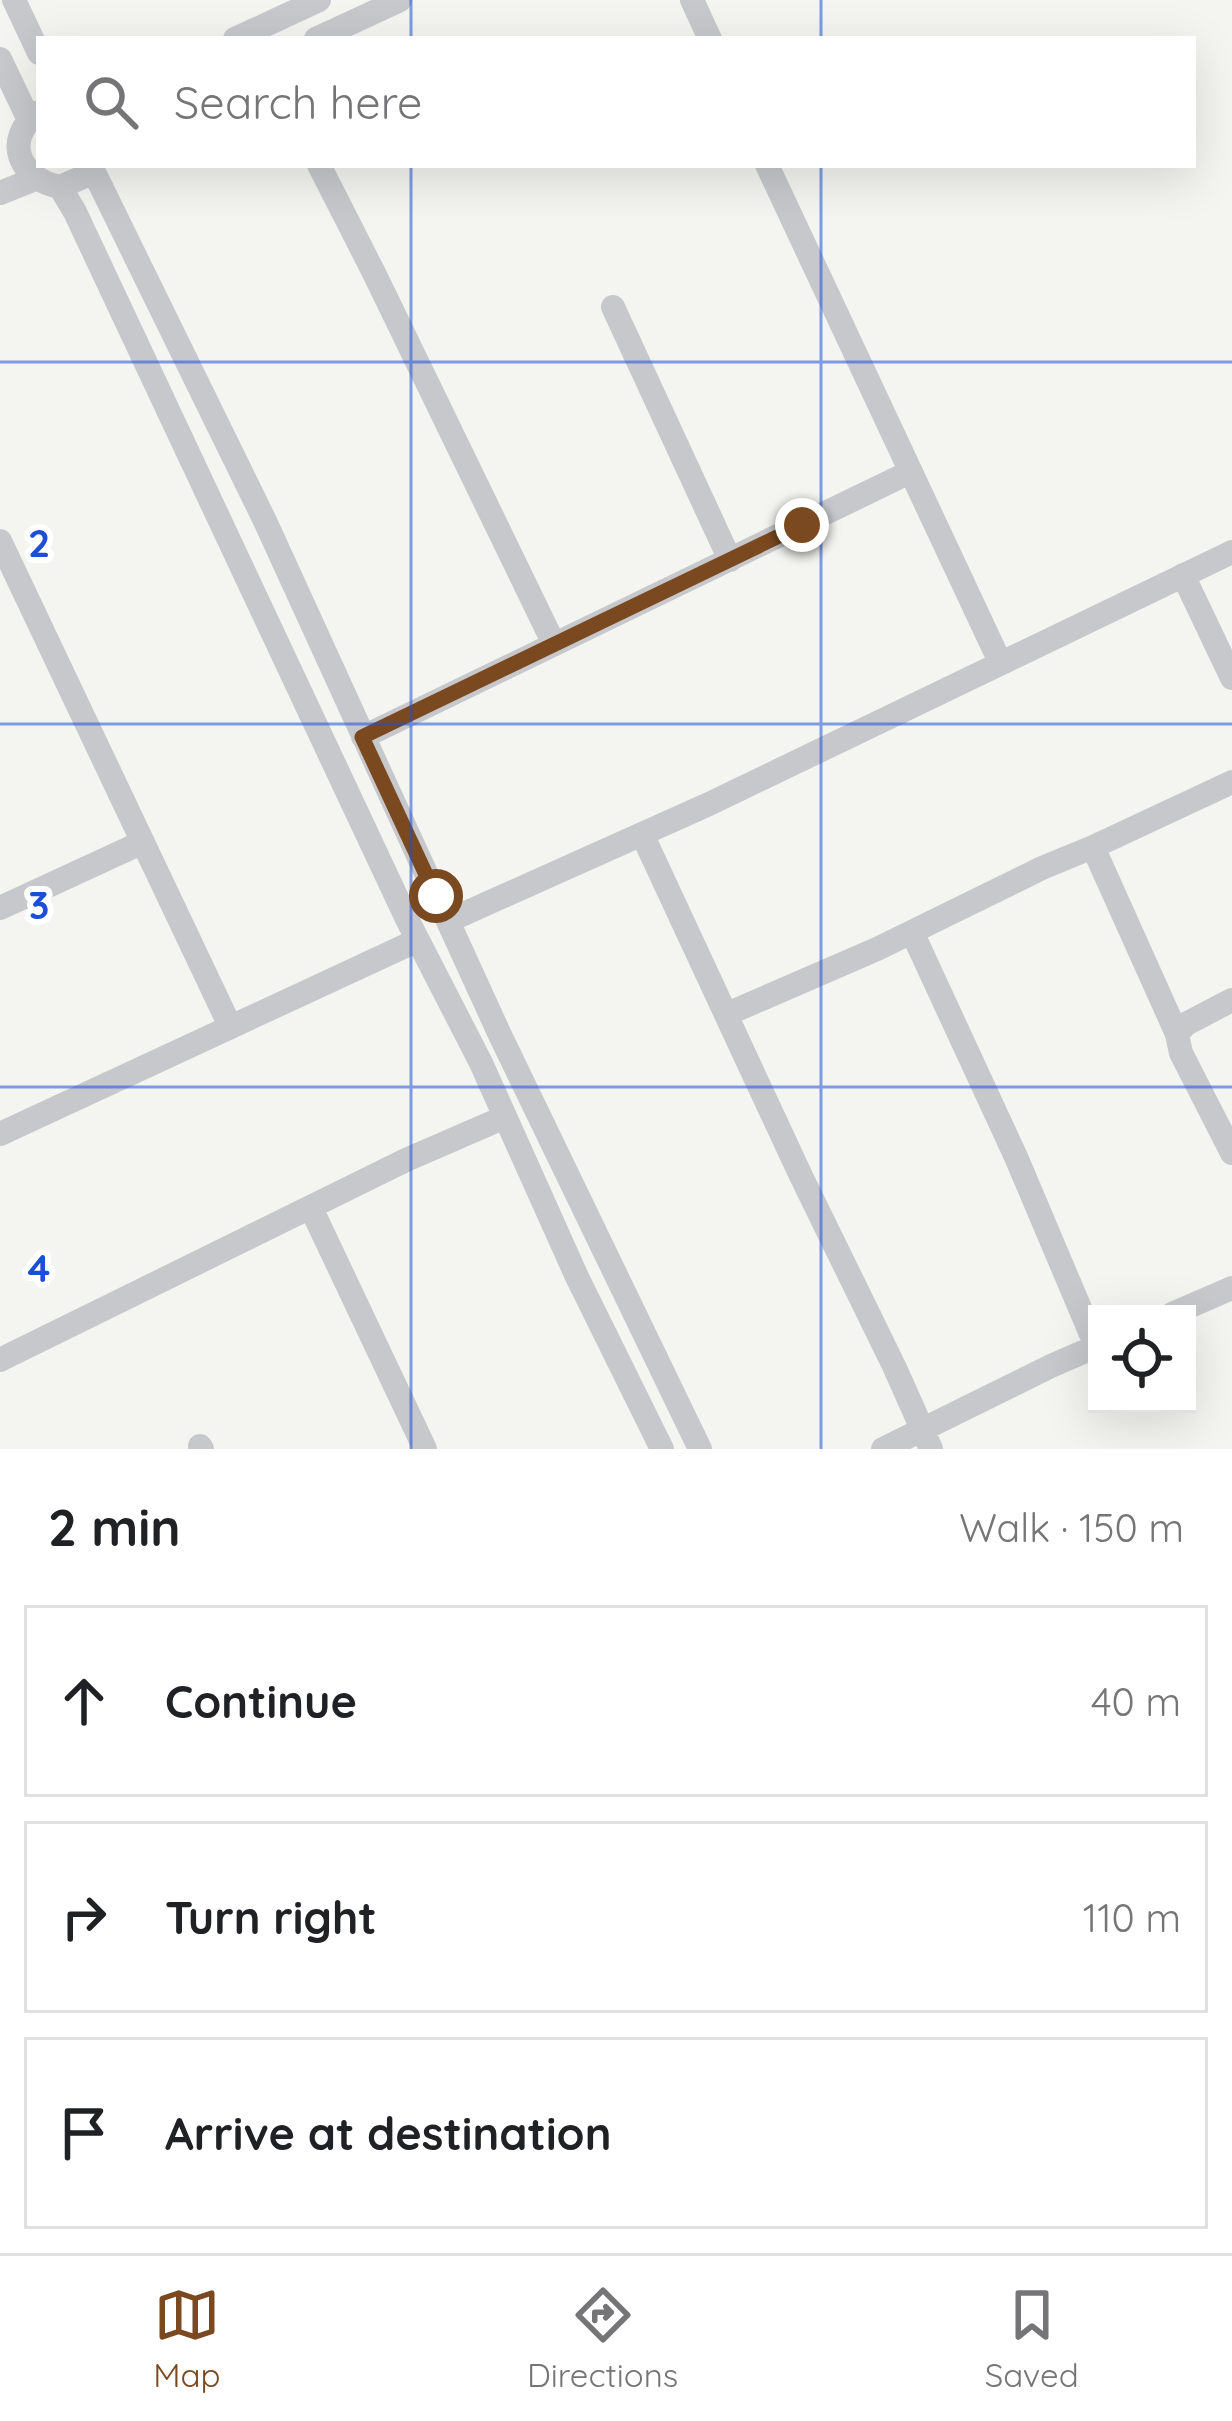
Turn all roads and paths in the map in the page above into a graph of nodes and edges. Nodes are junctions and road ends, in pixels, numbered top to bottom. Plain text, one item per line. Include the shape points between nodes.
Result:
1 (14, 0) edge
2 (319, 0) edge
3 (400, 0) edge
4 (692, 0) edge
5 (241, 36) edge
6 (322, 36) edge
7 (709, 36) edge
8 (36, 47) edge
9 (0, 58) edge
10 (34, 116) edge
11 (9, 149) edge
12 (92, 168) edge
13 (93, 168) edge
14 (320, 168) edge
15 (768, 168) edge
16 (35, 178) junction
17 (60, 187) junction
18 (0, 194) edge
19 (614, 308) dead end
20 (910, 472) junction
21 (0, 541) edge
22 (1232, 552) edge
23 (730, 560) junction
24 (1183, 574) junction
25 (554, 644) junction
26 (1000, 662) junction
27 (1232, 678) edge
28 (362, 737) junction
29 (1232, 782) edge
30 (642, 834) junction
31 (143, 842) junction
32 (1093, 847) junction
33 (0, 908) edge
34 (448, 921) junction
35 (912, 932) junction
36 (418, 940) junction
37 (1232, 1000) edge
38 (727, 1014) junction
39 (230, 1026) junction
40 (1177, 1034) junction
41 (506, 1117) junction
42 (0, 1134) edge
43 (1232, 1153) edge
44 (310, 1208) junction
45 (1232, 1288) edge
46 (1193, 1305) edge
47 (1088, 1325) edge
48 (1088, 1350) edge
49 (0, 1360) edge
50 (926, 1440) edge
51 (425, 1449) edge
52 (662, 1449) edge
53 (700, 1449) edge
54 (884, 1449) edge

1 - 8 street
2 - 5 street
3 - 6 street
4 - 7 street
9 - 10 street
10 - 11 street
11 - 16 street
12 - 17 street
13 - 28 street
14 - 25 street
15 - 20 street
16 - 17 street
16 - 18 street
17 - 36 street
19 - 23 street
20 - 23 street
20 - 26 street
21 - 31 street
22 - 24 street
23 - 25 street
24 - 26 street
24 - 27 street
25 - 28 street
26 - 30 street
28 - 34 street
29 - 32 street
30 - 34 street
30 - 38 street
31 - 33 street
31 - 39 street
32 - 35 street
32 - 40 street
34 - 53 street
35 - 38 street
35 - 47 street
36 - 39 street
36 - 41 street
37 - 40 street
38 - 50 street
39 - 42 street
40 - 43 street
41 - 44 street
41 - 52 street
44 - 49 street
44 - 51 street
45 - 46 street
48 - 50 street
50 - 54 street

